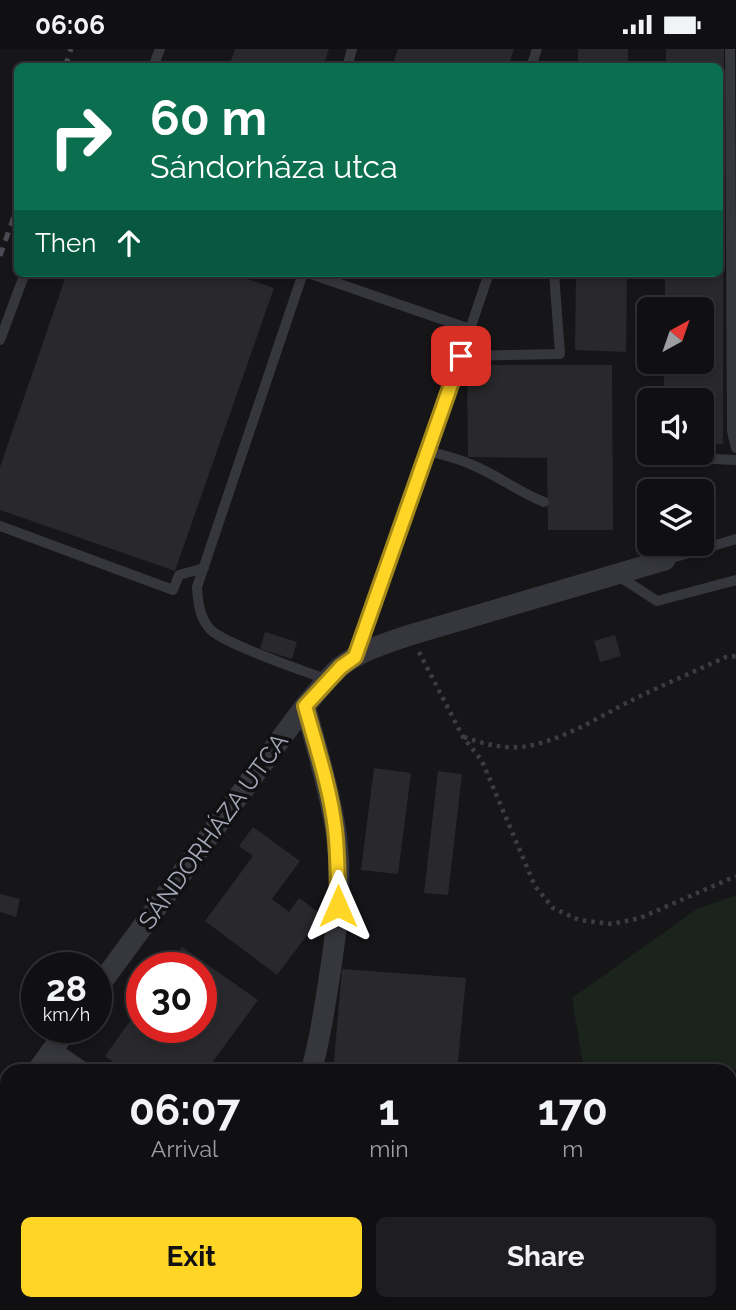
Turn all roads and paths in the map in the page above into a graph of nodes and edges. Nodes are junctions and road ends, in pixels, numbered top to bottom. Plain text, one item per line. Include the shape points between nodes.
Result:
1 (730, 49) edge
2 (24, 277) edge
3 (304, 277) edge
4 (317, 277) edge
5 (488, 277) edge
6 (554, 277) edge
7 (734, 314) edge
8 (470, 329) junction
9 (0, 340) edge
10 (461, 356) junction
11 (736, 448) edge
12 (428, 451) junction
13 (714, 459) edge
14 (736, 460) edge
15 (544, 502) dead end
16 (0, 526) edge
17 (736, 539) edge
18 (665, 559) joint
19 (204, 568) junction
20 (617, 575) junction
21 (736, 580) edge
22 (410, 635) junction
23 (736, 656) edge
24 (355, 657) junction
25 (328, 680) junction
26 (305, 706) junction
27 (463, 737) junction
28 (736, 876) edge
29 (112, 968) edge
30 (57, 1043) edge
31 (51, 1051) junction
32 (42, 1064) edge
33 (69, 1064) edge
34 (313, 1064) edge

1 - 7 lane
2 - 9 lane
3 - 19 lane
4 - 8 lane
5 - 8 lane
6 - 10 lane via 560,354
7 - 11 lane via 732,431
8 - 10 lane
10 - 12 lane
12 - 15 lane via 469,463
12 - 24 lane
13 - 14 lane
16 - 19 lane via 173,590 179,575
17 - 18 lane
18 - 20 street, SÁNDORHÁZA UTCA
19 - 25 lane via 197,587 198,604 210,630
20 - 21 lane via 657,601
20 - 22 street, SÁNDORHÁZA UTCA
22 - 24 street, SÁNDORHÁZA UTCA
22 - 27 path
23 - 27 path via 659,687 555,739 526,747 501,747
24 - 25 street, SÁNDORHÁZA UTCA
25 - 26 street, SÁNDORHÁZA UTCA
26 - 29 street, SÁNDORHÁZA UTCA
26 - 34 street, SÁNDORHÁZA UTCA via 335,825 339,860 336,934
27 - 28 path via 482,761 535,886 553,908 579,919 612,924 640,918
30 - 31 street
31 - 32 street
31 - 33 street

